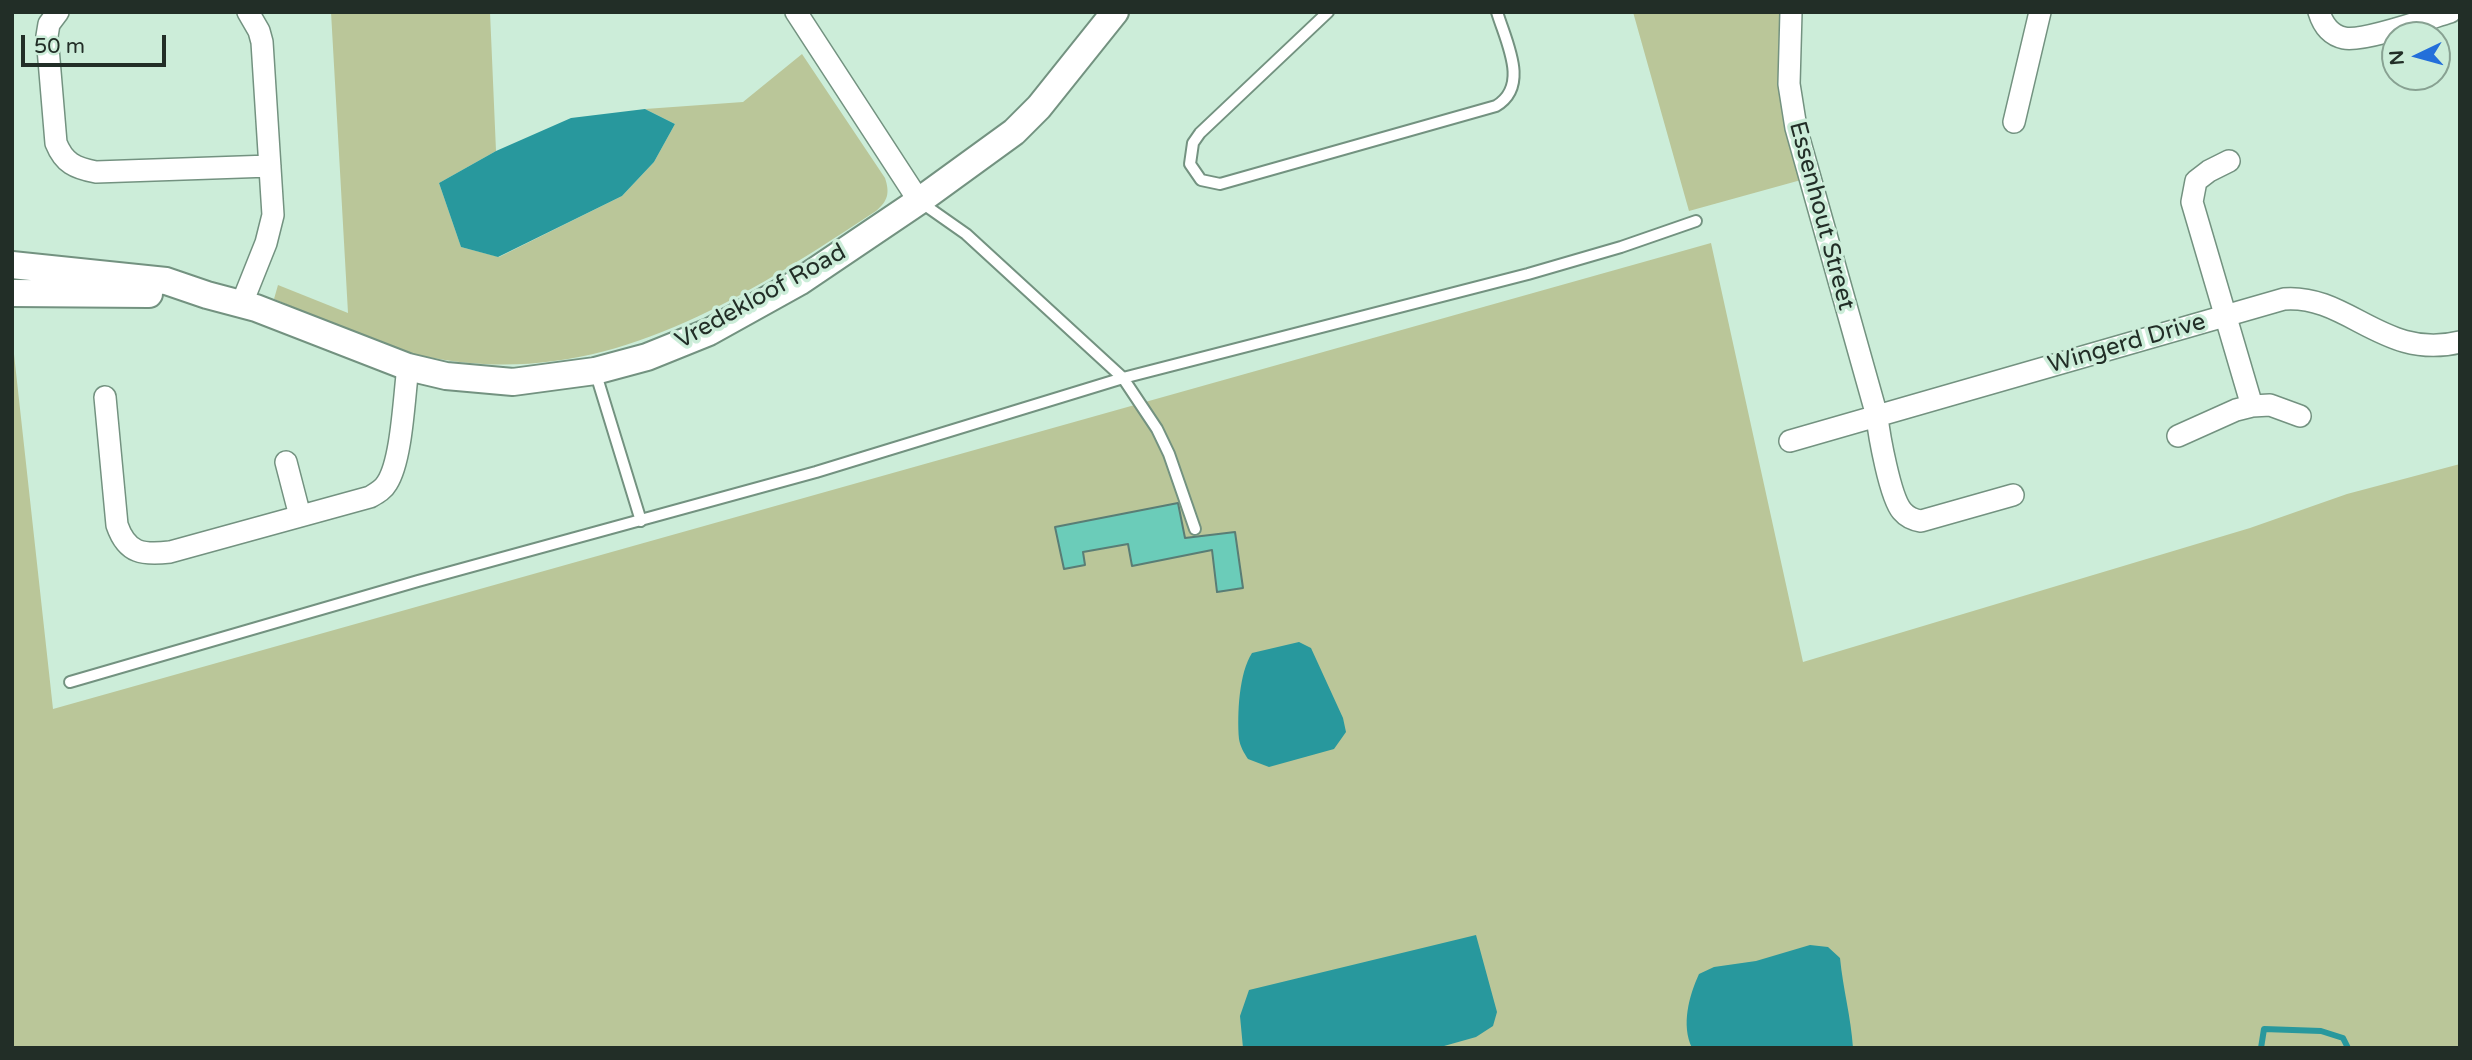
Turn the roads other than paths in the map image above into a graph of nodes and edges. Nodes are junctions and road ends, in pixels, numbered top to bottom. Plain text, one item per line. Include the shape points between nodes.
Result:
1 (58, 12) edge
2 (248, 12) edge
3 (796, 12) edge
4 (1115, 12) edge
5 (1328, 12) edge
6 (1497, 12) edge
7 (1791, 12) edge
8 (2040, 12) edge
9 (2450, 12) edge
10 (2323, 20) edge
11 (2014, 122) dead end
12 (2229, 161) dead end
13 (270, 166) junction
14 (919, 201) junction
15 (1696, 221) dead end
16 (12, 265) edge
17 (12, 293) edge
18 (206, 295) junction
19 (242, 303) junction
20 (2225, 316) junction
21 (2460, 342) edge
22 (408, 367) junction
23 (595, 371) junction
24 (1123, 378) junction
25 (105, 397) dead end
26 (2252, 406) junction
27 (1877, 416) junction
28 (2300, 416) dead end
29 (2178, 436) dead end
30 (1790, 440) dead end
31 (286, 462) dead end
32 (2013, 495) dead end
33 (300, 516) junction
34 (641, 521) junction
35 (1195, 529) dead end
36 (70, 682) dead end

1 - 13 street via 49,24 47,52 56,143 67,163 96,172
2 - 13 street via 262,42
3 - 14 street
4 - 14 street, Vredekloof Road via 1014,132
5 - 6 lane via 1200,133 1193,143 1190,164 1201,180 1220,184 1496,106 1512,93 1514,83
7 - 27 street, Essenhout Street via 1789,84 1796,128
8 - 11 street
9 - 10 street via 2356,39 2339,37
12 - 20 street via 2196,181 2192,202
13 - 19 street via 271,229
14 - 23 street, Vredekloof Road via 799,282 709,332
14 - 24 lane via 966,234
15 - 24 lane via 1528,274
16 - 18 street, Vredekloof Road via 166,281
17 - 18 street, Vredekloof Road
18 - 19 street, Vredekloof Road
19 - 22 street, Vredekloof Road
20 - 21 street, Wingerd Drive via 2284,299 2304,299 2405,342 2435,346
20 - 26 street
20 - 27 street, Wingerd Drive
22 - 23 street, Vredekloof Road via 498,382
22 - 33 street via 395,465 388,482 370,497
23 - 34 lane
24 - 34 lane
24 - 35 lane via 1169,454
25 - 33 street via 117,525 130,547 142,553 170,552
26 - 28 street via 2270,405
26 - 29 street
27 - 30 street, Wingerd Drive
27 - 32 street, Essenhout Street via 1897,502 1908,517 1928,520
31 - 33 street
34 - 36 lane

